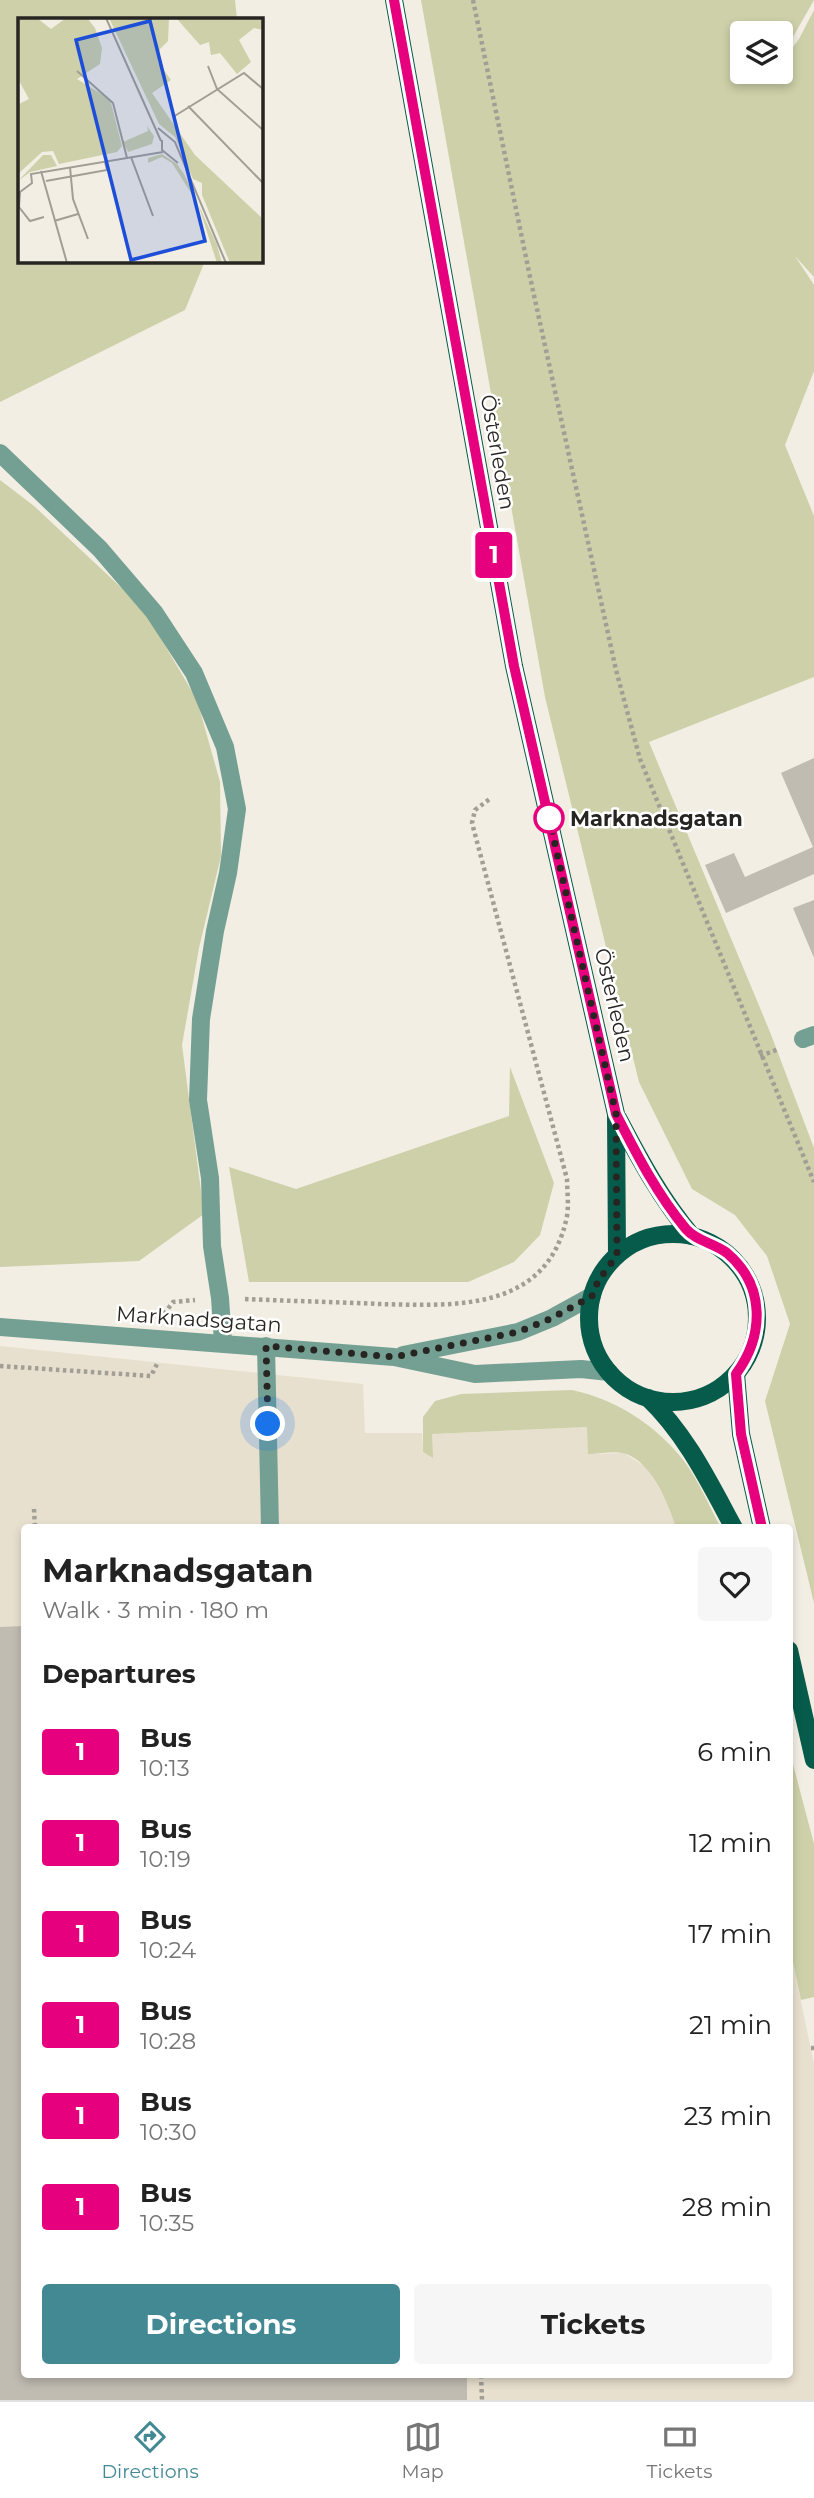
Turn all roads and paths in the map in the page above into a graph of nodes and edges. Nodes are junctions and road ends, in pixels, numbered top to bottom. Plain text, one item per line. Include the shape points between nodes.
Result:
1 (394, 0) edge
2 (473, 0) edge
3 (0, 453) edge
4 (491, 798) dead end
5 (616, 1114) junction
6 (814, 1182) edge
7 (692, 1236) junction
8 (617, 1255) junction
9 (592, 1296) junction
10 (220, 1298) junction
11 (0, 1327) edge
12 (223, 1342) junction
13 (266, 1346) junction
14 (394, 1357) junction
15 (609, 1372) junction
16 (736, 1374) junction
17 (648, 1398) junction
18 (34, 1509) dead end
19 (35, 1524) edge
20 (270, 1524) edge
21 (732, 1524) edge
22 (761, 1524) edge
23 (793, 1668) edge
24 (793, 1686) edge
25 (814, 1762) edge
26 (481, 2378) edge
27 (482, 2400) edge

1 - 5 main road, Österleden via 514,666
2 - 6 path via 545,345 640,760
3 - 10 street via 100,549 154,612 194,673 225,747 237,809 201,1019 198,1100
4 - 10 path via 475,810 472,823 567,1179 568,1213 561,1238 546,1265 496,1298 449,1306
5 - 7 main road, Österleden via 668,1208
5 - 8 main road, Österleden
7 - 8 main road via 652,1236
7 - 16 main road via 710,1242 733,1260 756,1302 754,1341
8 - 9 main road
9 - 14 street, Marknadsgatan via 518,1332
9 - 15 main road via 591,1336
10 - 12 street
11 - 12 street, Marknadsgatan
12 - 13 street, Marknadsgatan
13 - 14 street, Marknadsgatan
13 - 20 street
14 - 15 street, Marknadsgatan via 475,1374
15 - 17 main road
16 - 17 main road via 717,1390 695,1399 671,1402
16 - 22 main road via 741,1434
17 - 21 main road via 699,1462
18 - 19 path
23 - 25 main road
24 - 25 main road
26 - 27 path

